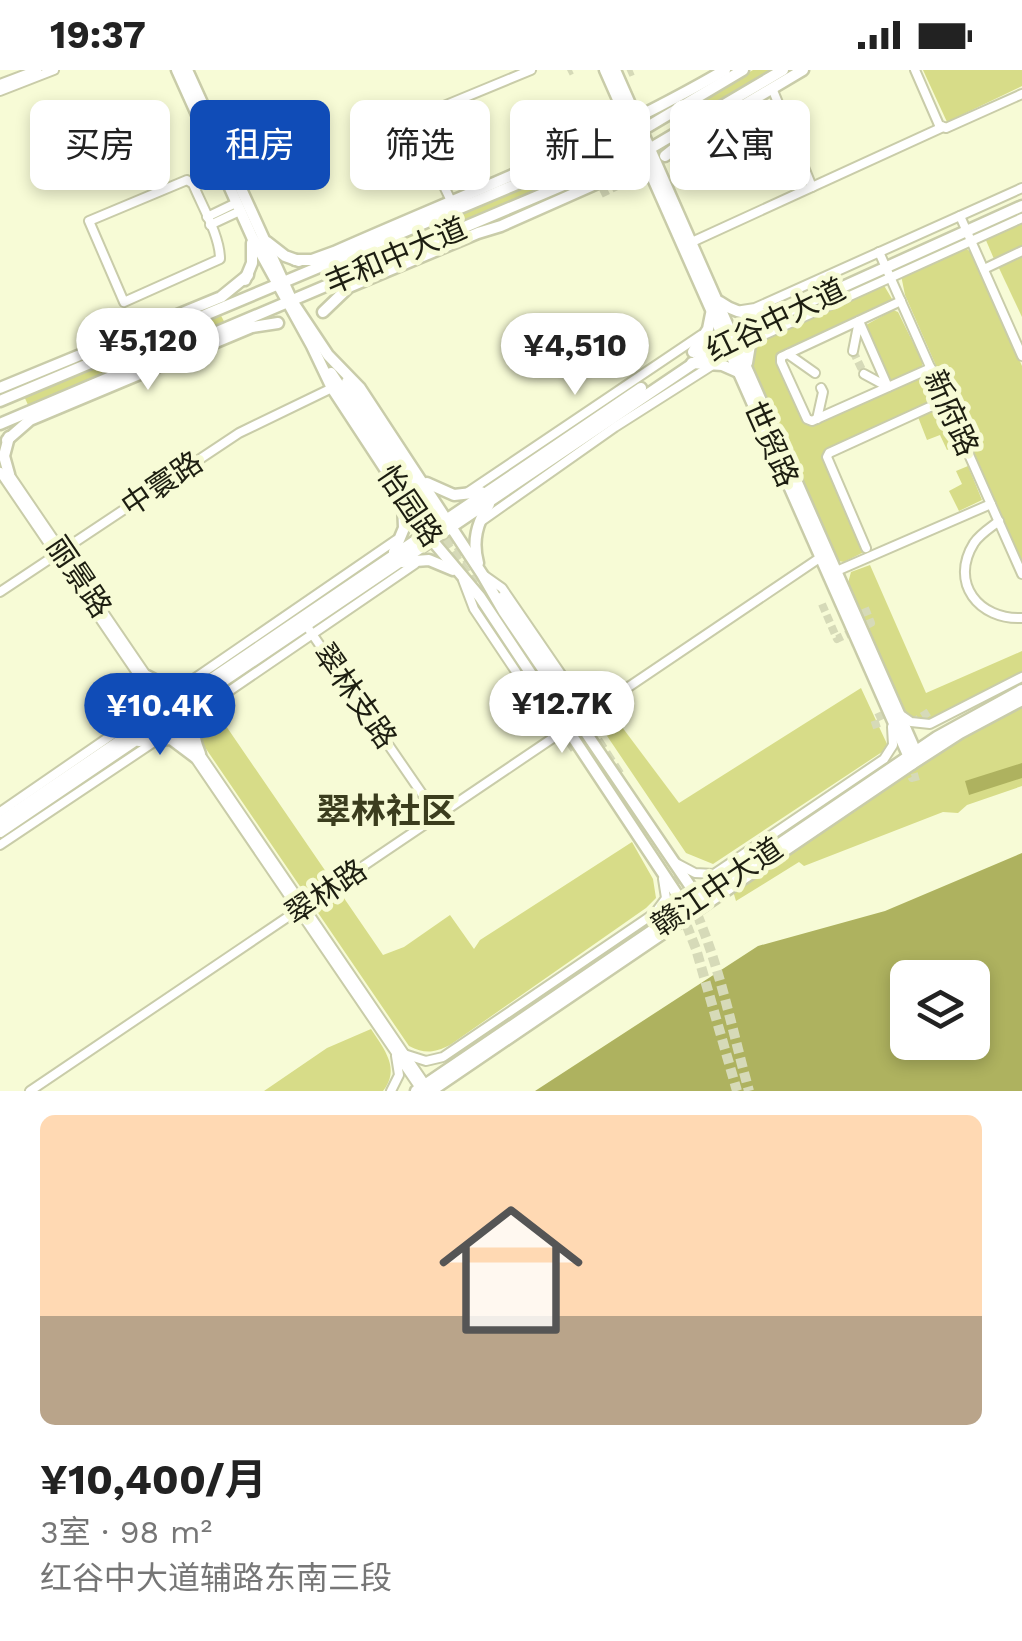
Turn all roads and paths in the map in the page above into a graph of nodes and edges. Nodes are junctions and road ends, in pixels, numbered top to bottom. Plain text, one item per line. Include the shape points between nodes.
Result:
1 (37, 70) edge
2 (54, 70) edge
3 (177, 70) edge
4 (188, 70) edge
5 (531, 70) edge
6 (605, 70) edge
7 (615, 70) edge
8 (725, 70) edge
9 (743, 70) edge
10 (783, 70) edge
11 (803, 70) edge
12 (915, 70) edge
13 (0, 88) edge
14 (772, 88) junction
15 (1022, 94) edge
16 (621, 100) edge
17 (626, 100) edge
18 (732, 100) edge
19 (650, 118) edge
20 (650, 120) edge
21 (941, 126) junction
22 (670, 148) edge
23 (665, 156) junction
24 (650, 159) edge
25 (650, 176) edge
26 (510, 177) edge
27 (659, 180) junction
28 (510, 182) edge
29 (812, 187) junction
30 (1022, 188) edge
31 (552, 190) edge
32 (582, 190) edge
33 (451, 201) junction
34 (1022, 203) edge
35 (238, 207) junction
36 (1022, 218) edge
37 (208, 221) junction
38 (966, 228) junction
39 (256, 236) junction
40 (692, 242) junction
41 (1022, 251) edge
42 (340, 257) junction
43 (295, 260) junction
44 (885, 264) junction
45 (984, 269) junction
46 (353, 274) junction
47 (248, 276) junction
48 (279, 284) junction
49 (289, 302) junction
50 (901, 302) junction
51 (714, 303) junction
52 (217, 309) junction
53 (735, 311) junction
54 (324, 312) junction
55 (770, 316) junction
56 (859, 321) junction
57 (278, 323) junction
58 (232, 326) junction
59 (1022, 327) edge
60 (708, 329) junction
61 (1012, 332) junction
62 (728, 335) junction
63 (750, 344) junction
64 (312, 346) junction
65 (853, 351) tunnel mouth
66 (328, 354) junction
67 (788, 354) junction
68 (1022, 356) edge
69 (691, 359) junction
70 (722, 365) junction
71 (931, 368) junction
72 (744, 371) junction
73 (815, 373) dead end
74 (864, 374) tunnel mouth
75 (888, 387) junction
76 (332, 388) junction
77 (821, 388) dead end
78 (28, 389) junction
79 (0, 390) edge
80 (945, 400) junction
81 (0, 401) edge
82 (33, 410) junction
83 (817, 419) junction
84 (0, 424) edge
85 (7, 440) junction
86 (0, 460) edge
87 (414, 469) junction
88 (5, 473) edge
89 (496, 490) junction
90 (399, 491) junction
91 (454, 495) junction
92 (991, 504) junction
93 (999, 521) junction
94 (449, 522) junction
95 (404, 528) junction
96 (477, 528) junction
97 (429, 536) junction
98 (866, 548) dead end
99 (58, 553) junction
100 (820, 557) junction
101 (429, 560) junction
102 (386, 564) junction
103 (833, 572) junction
104 (482, 574) junction
105 (1022, 574) edge
106 (461, 576) junction
107 (0, 592) edge
108 (1022, 618) edge
109 (309, 629) junction
110 (1022, 676) edge
111 (145, 678) junction
112 (212, 684) junction
113 (172, 690) junction
114 (565, 690) tunnel mouth
115 (1022, 690) edge
116 (1022, 700) edge
117 (544, 705) tunnel mouth
118 (146, 708) junction
119 (894, 712) junction
120 (168, 713) junction
121 (194, 718) junction
122 (574, 726) junction
123 (166, 738) junction
124 (127, 742) junction
125 (198, 756) junction
126 (914, 757) junction
127 (0, 812) edge
128 (438, 816) junction
129 (0, 822) edge
130 (0, 832) edge
131 (643, 844) junction
132 (0, 845) edge
133 (673, 861) junction
134 (700, 902) junction
135 (300, 908) junction
136 (688, 911) junction
137 (399, 1052) junction
138 (424, 1090) edge
139 (30, 1091) edge
140 (391, 1091) edge

1 - 13 street
2 - 13 street
3 - 35 main road, 怡园路
4 - 39 main road, 怡园路
5 - 33 street via 422,115 418,131
6 - 16 main road, 世贸路
7 - 17 main road, 世贸路
8 - 19 main road
9 - 20 main road, 丰和中大道
10 - 18 main road, 丰和中大道
11 - 14 main road
12 - 21 street
14 - 23 main road
14 - 29 street
15 - 21 street
21 - 29 street
22 - 23 main road
23 - 27 main road
24 - 27 main road, 世贸路
25 - 27 main road
26 - 33 main road
27 - 40 main road, 世贸路
27 - 51 main road, 世贸路
28 - 42 main road, 丰和中大道
29 - 40 street
30 - 38 street
31 - 46 main road, 丰和中大道
32 - 54 main road via 350,287
33 - 43 main road via 334,252
34 - 38 main road, 红谷中大道
35 - 37 street
35 - 39 main road, 怡园路
36 - 38 street
37 - 37 street via 187,180 89,222 124,302 217,262 221,254
38 - 44 main road, 红谷中大道
38 - 45 street
39 - 43 main road
39 - 47 main road
39 - 48 main road, 怡园路
40 - 51 main road, 世贸路
41 - 45 street
42 - 43 main road
42 - 48 main road, 丰和中大道
44 - 50 street, 新府路
44 - 53 street
44 - 55 main road, 红谷中大道
44 - 63 street
45 - 61 street
46 - 49 main road, 丰和中大道
46 - 54 main road
47 - 52 main road
47 - 79 main road via 221,297
48 - 49 main road, 怡园路
48 - 52 main road, 丰和中大道
49 - 58 main road, 丰和中大道
49 - 64 main road, 怡园路
49 - 66 main road, 怡园路
50 - 56 street
50 - 71 street, 新府路
51 - 53 main road
51 - 60 main road
51 - 62 main road, 世贸路
52 - 78 main road, 丰和中大道
53 - 55 main road
54 - 66 main road via 320,331
55 - 62 main road, 红谷中大道
55 - 63 main road
56 - 65 street
56 - 67 street
56 - 75 street
57 - 58 main road
57 - 64 main road
57 - 85 main road via 30,420
58 - 82 main road, 丰和中大道
59 - 61 street
60 - 69 main road
60 - 91 street via 471,490
61 - 68 street
62 - 69 main road, 红谷中大道
62 - 72 main road, 世贸路
63 - 72 main road
64 - 66 main road via 421,500
64 - 76 main road, 怡园路
66 - 87 main road, 怡园路 via 360,388
67 - 73 street
67 - 83 street via 782,362 801,405 808,419
69 - 70 main road
69 - 89 main road, 红谷中大道
70 - 72 main road
70 - 96 street via 698,371 501,504
71 - 75 street
71 - 80 street, 新府路
72 - 100 main road, 世贸路
72 - 103 main road, 世贸路
74 - 75 street
75 - 83 street
76 - 90 main road, 怡园路
76 - 99 street, 中寰路 via 239,433
77 - 83 street
78 - 79 main road
78 - 81 main road, 丰和中大道
80 - 92 street, 新府路
80 - 98 street via 829,453
82 - 84 main road, 丰和中大道
82 - 85 main road
85 - 88 main road
86 - 88 street, 丽景路
87 - 90 main road via 431,502 420,509
87 - 91 main road
87 - 94 main road, 怡园路
88 - 99 street, 丽景路
89 - 91 main road
89 - 94 main road, 红谷中大道
89 - 96 main road
90 - 95 main road
90 - 97 main road, 怡园路
92 - 93 street, 新府路
92 - 103 street
93 - 105 street, 新府路
93 - 108 street via 974,544 966,577 987,612
94 - 97 main road, 红谷中大道
94 - 104 main road, 怡园路
95 - 102 main road
95 - 113 street via 392,544 318,596
96 - 104 main road
97 - 102 main road, 红谷中大道
97 - 106 main road, 怡园路
99 - 107 street, 中寰路
99 - 111 street, 丽景路
100 - 103 main road, 世贸路
100 - 122 street, 翠林路
101 - 102 main road
101 - 106 main road
101 - 109 street
102 - 109 main road, 红谷中大道
102 - 112 main road, 红谷中大道
103 - 119 main road, 世贸路
104 - 114 main road
104 - 122 main road, 怡园路
106 - 117 main road
106 - 122 main road, 怡园路
109 - 112 main road, 红谷中大道
109 - 121 street
109 - 128 street, 翠林支路
110 - 119 street via 930,724
111 - 113 main road
111 - 118 main road
111 - 120 street, 丽景路
112 - 113 main road
112 - 120 main road, 红谷中大道
112 - 121 main road
115 - 126 main road, 赣江中大道
116 - 126 main road, 赣江中大道
118 - 124 main road
118 - 127 street
119 - 126 main road, 世贸路
119 - 133 street via 893,745 884,759 714,874
120 - 124 main road, 红谷中大道
120 - 125 street, 丽景路
121 - 125 main road
122 - 128 street, 翠林路
122 - 131 main road, 怡园路
122 - 133 main road, 怡园路
123 - 124 main road
123 - 125 main road
123 - 132 street
124 - 129 main road, 红谷中大道
124 - 130 main road, 红谷中大道
125 - 135 street, 丽景路
126 - 134 main road, 赣江中大道
128 - 135 street, 翠林路
131 - 136 main road, 怡园路
131 - 137 street via 666,888 655,913 443,1056 426,1061
133 - 134 main road, 怡园路
134 - 136 main road, 赣江中大道
135 - 137 street, 丽景路
135 - 139 street, 翠林路
136 - 138 main road, 赣江中大道
137 - 138 street, 丽景路
137 - 140 street

